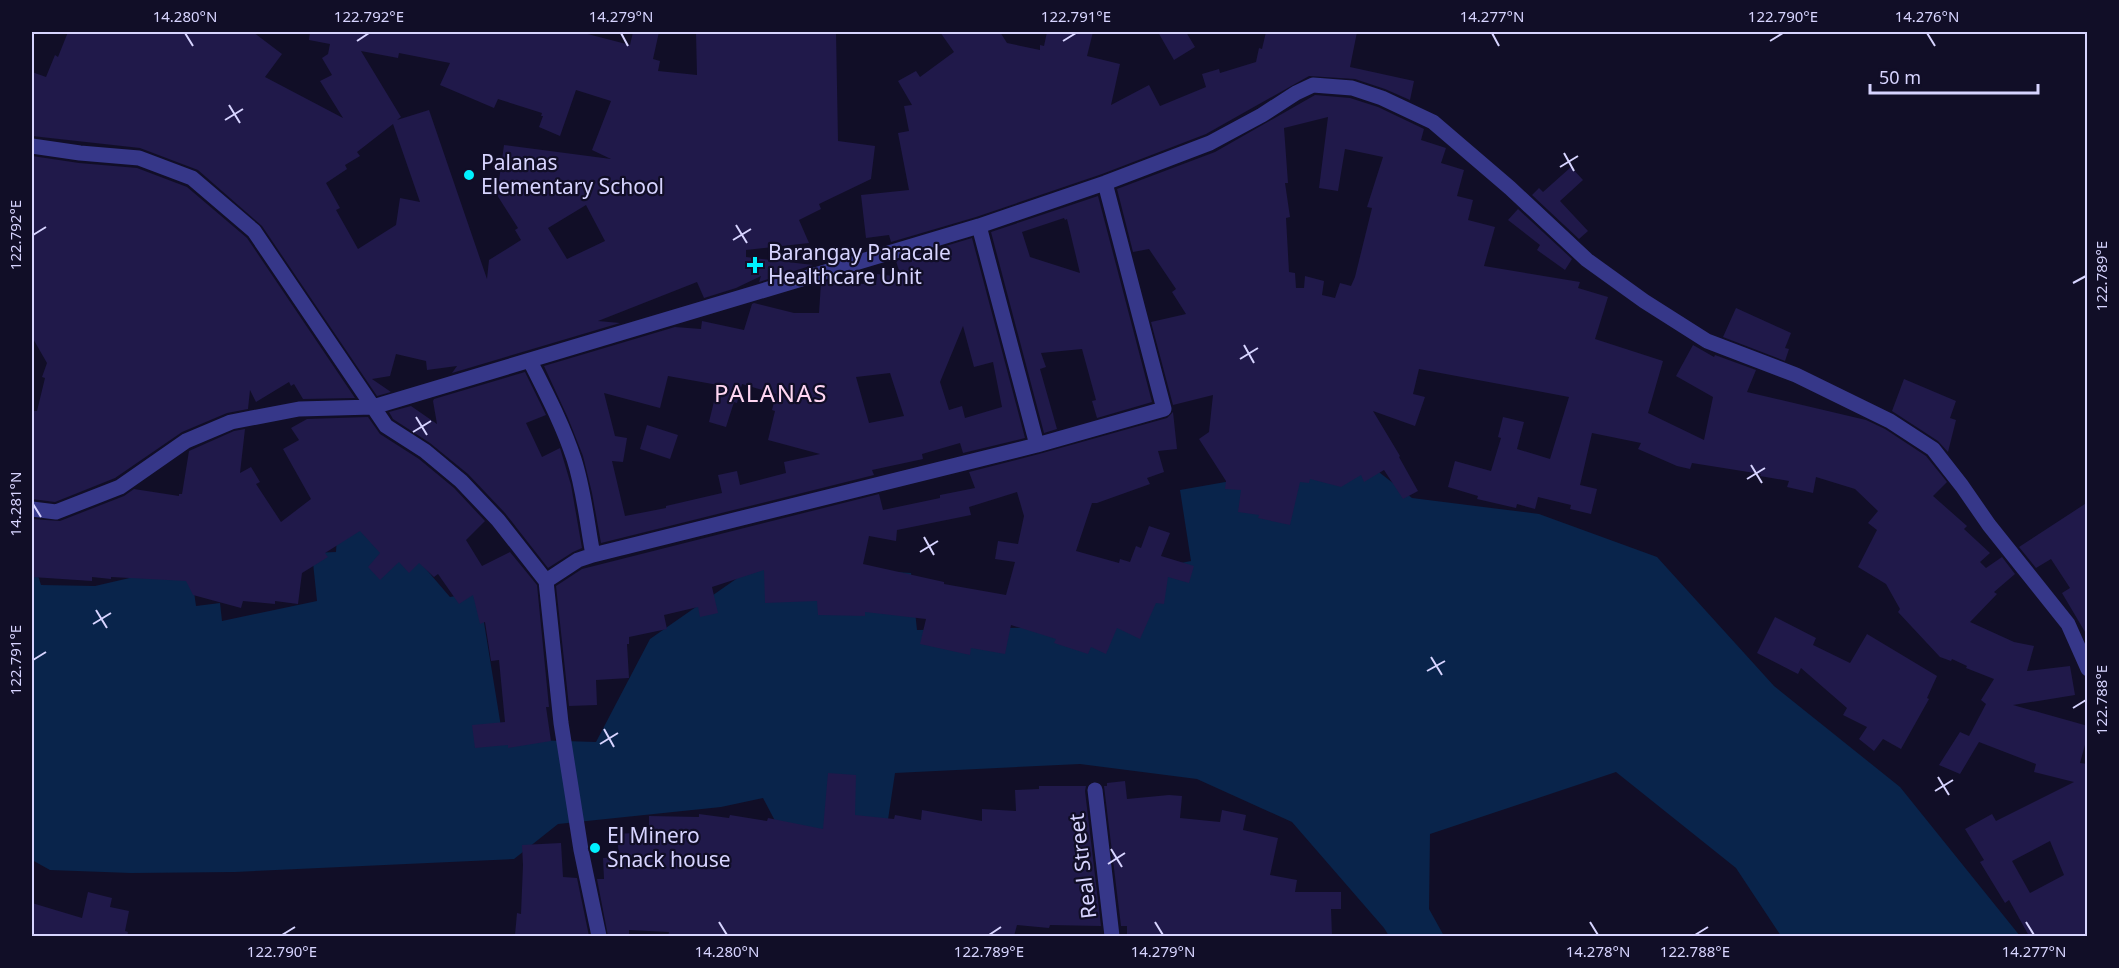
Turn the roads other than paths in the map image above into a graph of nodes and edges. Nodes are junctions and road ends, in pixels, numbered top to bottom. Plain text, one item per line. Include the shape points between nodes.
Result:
1 (32, 146) edge
2 (1105, 183) junction
3 (979, 226) junction
4 (530, 361) junction
5 (372, 407) junction
6 (1036, 445) junction
7 (32, 509) edge
8 (593, 555) junction
9 (546, 581) junction
10 (2088, 669) edge
11 (1095, 790) dead end
12 (599, 936) edge
13 (1112, 936) edge

1 - 5 street via 139,158 192,178 254,231
2 - 3 street
2 - 6 street via 1164,409
2 - 10 street via 1210,143 1313,85 1352,88 1433,122 1587,260 1644,301 1707,340 1796,375 1890,421 1932,449 2068,624
3 - 4 street
3 - 6 street
4 - 5 street
4 - 8 street via 574,459
5 - 7 street via 299,409 231,422 186,441 120,487 56,512
5 - 9 street via 386,426 461,481
6 - 8 street
8 - 9 street
9 - 12 street via 561,723
11 - 13 street, Real Street

